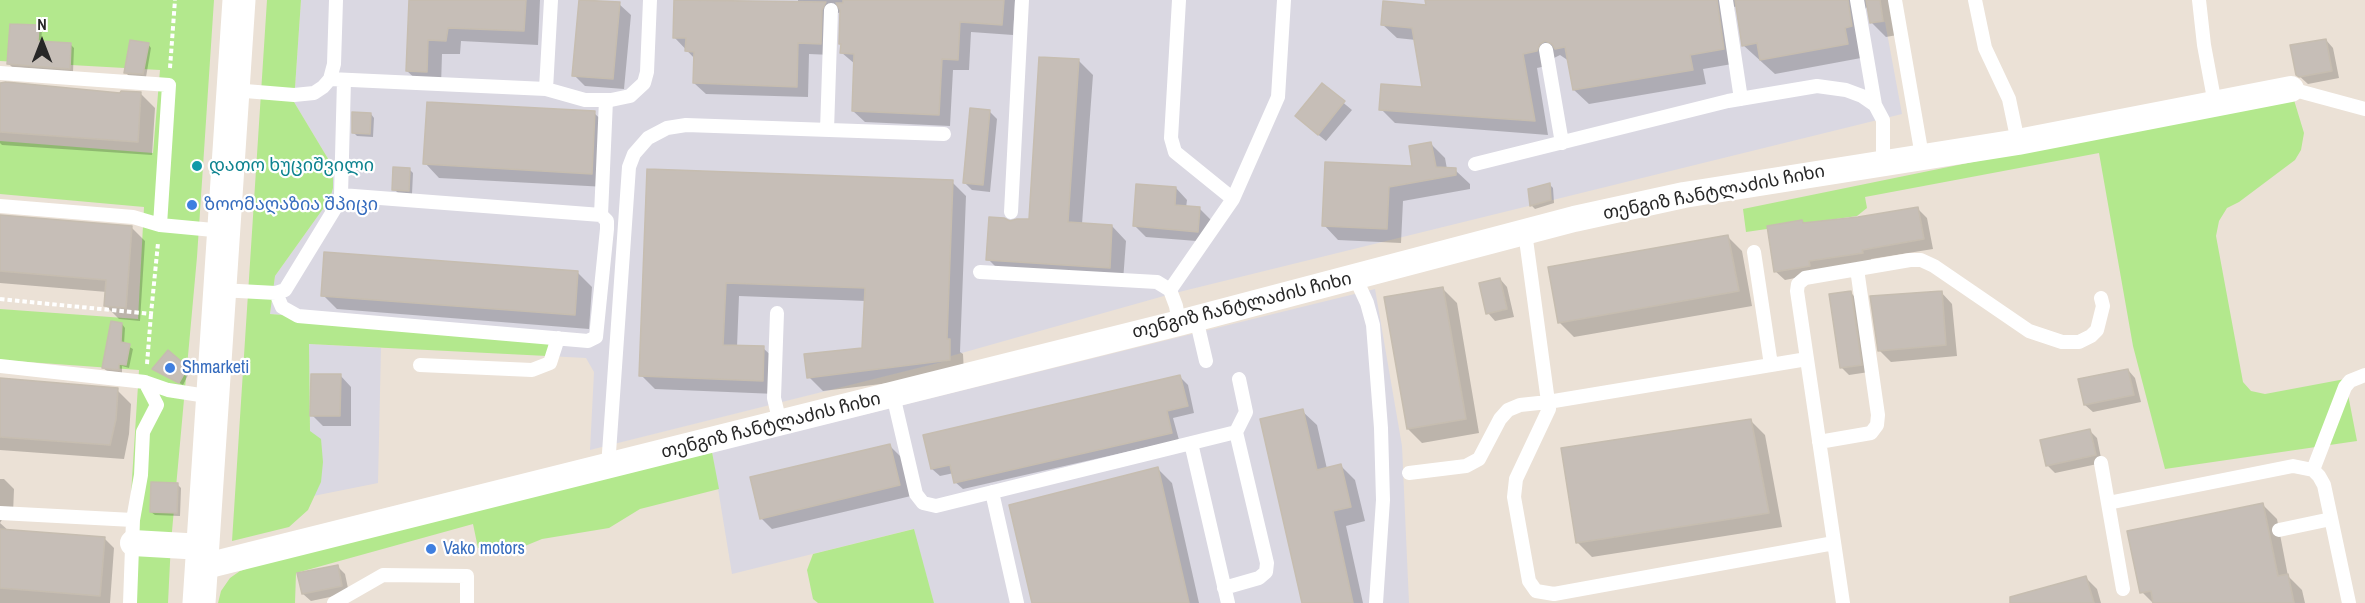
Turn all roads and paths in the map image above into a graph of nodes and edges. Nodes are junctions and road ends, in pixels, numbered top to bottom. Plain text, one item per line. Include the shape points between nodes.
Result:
1 (175, 0) edge
2 (239, 0) edge
3 (336, 0) edge
4 (551, 0) edge
5 (650, 0) edge
6 (1022, 0) edge
7 (1179, 0) edge
8 (1284, 0) edge
9 (1726, 0) edge
10 (1857, 0) edge
11 (1895, 0) edge
12 (1975, 0) edge
13 (2199, 0) edge
14 (831, 10) dead end
15 (1546, 50) dead end
16 (0, 73) edge
17 (337, 79) junction
18 (169, 85) junction
19 (546, 89) junction
20 (2292, 89) joint
21 (233, 90) junction
22 (1741, 99) junction
23 (606, 100) junction
24 (2215, 104) junction
25 (1875, 105) junction
26 (2365, 109) edge
27 (827, 130) junction
28 (944, 134) dead end
29 (1562, 142) junction
30 (2018, 142) junction
31 (1922, 156) junction
32 (1883, 162) junction
33 (1475, 164) dead end
34 (341, 195) junction
35 (1233, 199) junction
36 (0, 206) edge
37 (1011, 212) dead end
38 (601, 215) junction
39 (160, 225) junction
40 (224, 231) junction
41 (1525, 232) junction
42 (1754, 252) dead end
43 (1857, 269) junction
44 (980, 272) dead end
45 (1355, 277) junction
46 (220, 290) junction
47 (1170, 290) junction
48 (276, 293) junction
49 (2101, 298) dead end
50 (0, 299) edge
51 (777, 313) dead end
52 (151, 314) junction
53 (1188, 320) junction
54 (558, 338) junction
55 (1807, 359) junction
56 (1206, 361) dead end
57 (420, 365) dead end
58 (1771, 365) junction
59 (0, 366) edge
60 (2365, 375) edge
61 (1239, 379) dead end
62 (145, 382) junction
63 (893, 395) junction
64 (213, 397) junction
65 (1548, 402) junction
66 (780, 423) junction
67 (1236, 432) junction
68 (1819, 442) junction
69 (1191, 443) junction
70 (2101, 463) dead end
71 (608, 467) junction
72 (2313, 470) junction
73 (1409, 473) dead end
74 (992, 492) junction
75 (2108, 503) junction
76 (0, 513) edge
77 (2331, 519) junction
78 (2279, 530) dead end
79 (133, 532) junction
80 (1834, 543) junction
81 (202, 557) junction
82 (1224, 588) junction
83 (2123, 589) dead end
84 (130, 603) edge
85 (199, 603) edge
86 (334, 603) edge
87 (467, 603) edge
88 (1017, 603) edge
89 (1228, 603) edge
90 (1376, 603) edge
91 (1843, 603) edge
92 (2349, 603) edge

1 - 18 path
2 - 21 street
3 - 17 lane
4 - 19 lane
5 - 23 lane via 644,83 630,96
6 - 37 lane
7 - 35 lane via 1171,138 1175,152
8 - 35 lane via 1278,97
9 - 22 lane
10 - 25 lane
11 - 31 lane
12 - 30 lane via 1985,48 2009,99
13 - 24 lane
14 - 27 lane
15 - 29 lane
16 - 18 lane
17 - 19 lane
17 - 21 lane via 314,93
17 - 34 lane
18 - 39 lane
19 - 23 lane via 585,100
20 - 24 street, თენგიზ ჩანტლაძის ჩიხი
20 - 26 lane
21 - 40 street
22 - 25 lane via 1817,86 1846,90
22 - 29 lane
23 - 38 lane
24 - 30 street, თენგიზ ჩანტლაძის ჩიხი
25 - 32 lane via 1883,120
27 - 28 lane
27 - 71 lane via 686,125 667,128 648,138 634,154 629,166
29 - 33 lane
30 - 31 street, თენგიზ ჩანტლაძის ჩიხი
31 - 32 street, თენგიზ ჩანტლაძის ჩიხი
32 - 41 street, თენგიზ ჩანტლაძის ჩიხი via 1677,197
34 - 38 lane
34 - 48 lane via 285,290
35 - 47 lane
36 - 39 lane via 133,217
38 - 54 lane via 607,220 607,229 596,337 588,341
39 - 40 lane
39 - 52 path
40 - 46 street
41 - 45 street, თენგიზ ჩანტლაძის ჩიხი
41 - 65 lane
42 - 58 lane
43 - 49 lane via 1921,260 2029,331 2062,342 2079,342 2097,330
43 - 55 lane via 1805,278 1798,284
43 - 68 lane via 1877,425 1871,433
44 - 47 lane via 1157,282
45 - 53 street, თენგიზ ჩანტლაძის ჩიხი
45 - 90 lane via 1373,325 1381,428 1383,500
46 - 48 lane
46 - 64 street
47 - 53 lane via 1176,306
48 - 54 lane via 282,307 298,315
50 - 52 path
51 - 66 lane via 774,398
52 - 62 path
53 - 56 lane
53 - 63 street, თენგიზ ჩანტლაძის ჩიხი
54 - 57 lane via 550,363 532,370
55 - 58 lane
55 - 68 lane
58 - 65 lane
59 - 62 lane
60 - 72 lane via 2345,387
61 - 67 lane via 1246,412
62 - 64 lane
62 - 79 lane via 157,405 143,432
63 - 66 street, თენგიზ ჩანტლაძის ჩიხი
63 - 74 lane via 916,494 923,503 936,506
64 - 81 street
65 - 73 lane via 1509,410 1479,459 1466,466
65 - 80 lane via 1545,417 1516,478 1514,497 1529,581 1536,591 1554,594
66 - 71 street, თენგიზ ჩანტლაძის ჩიხი
67 - 69 lane
67 - 82 lane via 1268,563 1259,578
68 - 80 lane
69 - 74 lane
69 - 82 lane
70 - 75 lane
71 - 81 street, თენგიზ ჩანტლაძის ჩიხი
72 - 75 lane via 2293,466
72 - 77 lane via 2324,485
74 - 88 lane
75 - 83 lane
76 - 79 lane
77 - 78 lane
77 - 92 lane
79 - 81 street, თენგიზ ჩანტლაძის ჩიხი
79 - 84 lane
80 - 91 lane
81 - 85 street
82 - 89 lane
86 - 87 lane via 383,575 467,576

